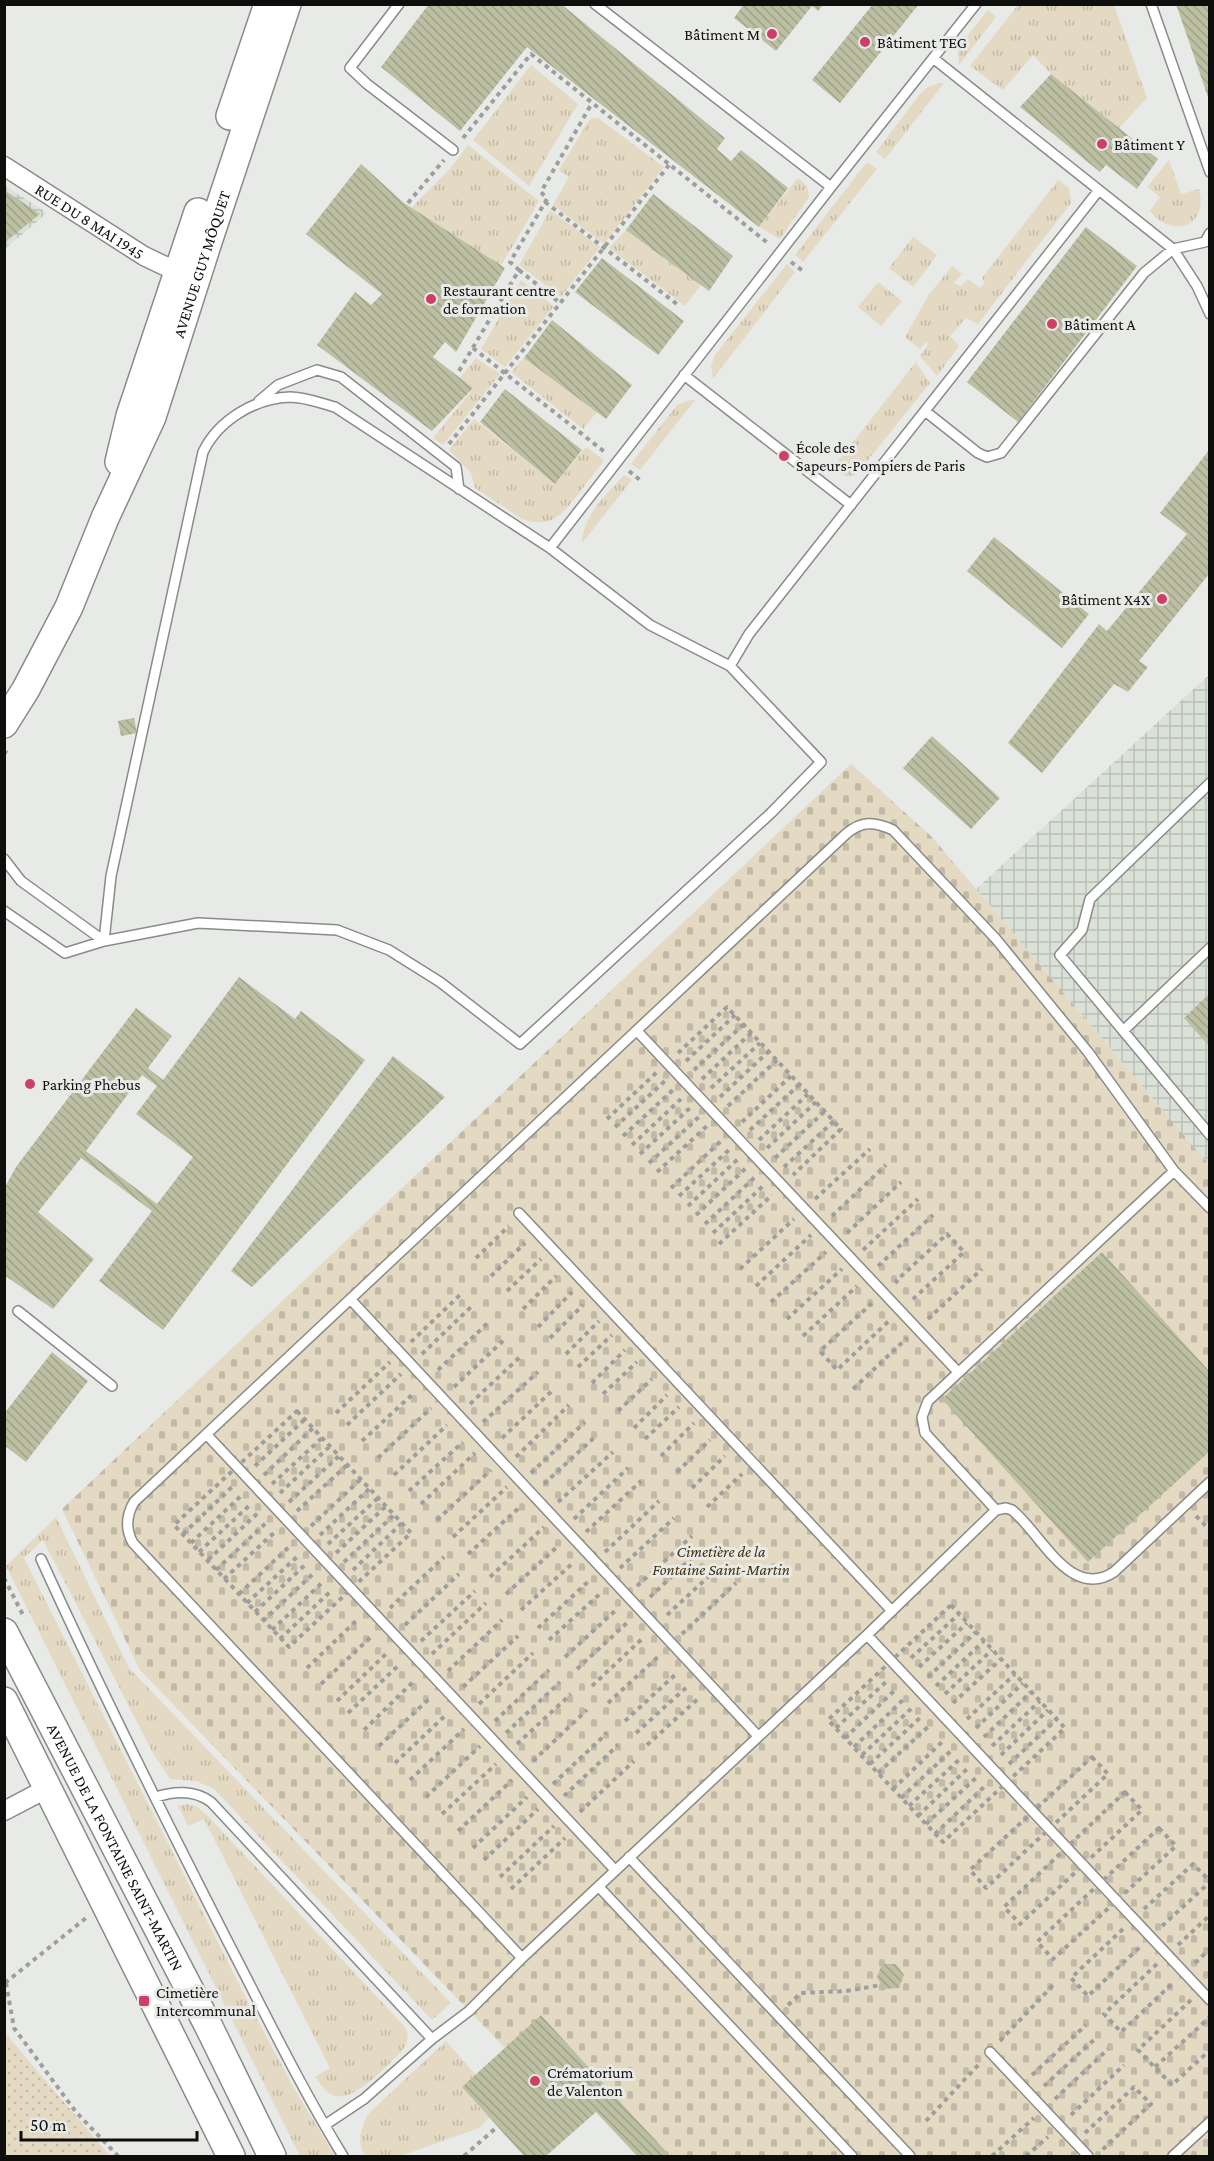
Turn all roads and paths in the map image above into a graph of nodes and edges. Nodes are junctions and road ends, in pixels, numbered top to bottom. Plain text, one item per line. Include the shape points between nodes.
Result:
1 (268, 4) edge
2 (287, 4) edge
3 (399, 4) edge
4 (595, 4) edge
5 (976, 4) edge
6 (1151, 4) edge
7 (933, 58) junction
8 (592, 103) junction
9 (453, 150) junction
10 (669, 165) junction
11 (4, 166) edge
12 (1209, 172) edge
13 (831, 187) junction
14 (1100, 190) junction
15 (545, 202) junction
16 (408, 203) dead end
17 (1208, 238) edge
18 (604, 247) junction
19 (1173, 249) junction
20 (780, 253) junction
21 (178, 268) junction
22 (519, 270) junction
23 (803, 272) dead end
24 (560, 303) junction
25 (678, 305) dead end
26 (1209, 314) edge
27 (473, 348) junction
28 (459, 371) dead end
29 (505, 374) junction
30 (684, 375) junction
31 (254, 404) junction
32 (925, 411) junction
33 (441, 454) junction
34 (617, 462) junction
35 (640, 480) dead end
36 (459, 489) junction
37 (851, 505) junction
38 (105, 518) junction
39 (550, 548) junction
40 (730, 666) junction
41 (4, 724) edge
42 (1209, 783) edge
43 (4, 859) edge
44 (4, 911) edge
45 (104, 941) junction
46 (1209, 948) edge
47 (637, 1031) junction
48 (1123, 1031) junction
49 (667, 1063) junction
50 (607, 1119) dead end
51 (1209, 1135) edge
52 (1174, 1171) junction
53 (782, 1185) junction
54 (1209, 1208) edge
55 (520, 1214) joint
56 (536, 1232) junction
57 (719, 1244) dead end
58 (552, 1249) junction
59 (476, 1258) dead end
60 (567, 1264) junction
61 (491, 1276) dead end
62 (583, 1281) junction
63 (507, 1291) dead end
64 (594, 1294) junction
65 (351, 1300) junction
66 (523, 1309) dead end
67 (610, 1310) junction
68 (18, 1311) dead end
69 (624, 1325) junction
70 (538, 1327) dead end
71 (550, 1338) dead end
72 (636, 1338) junction
73 (648, 1351) junction
74 (566, 1354) dead end
75 (578, 1366) dead end
76 (664, 1368) junction
77 (958, 1372) junction
78 (592, 1383) dead end
79 (679, 1384) junction
80 (112, 1386) dead end
81 (554, 1389) dead end
82 (603, 1394) dead end
83 (690, 1396) junction
84 (569, 1405) dead end
85 (618, 1411) dead end
86 (706, 1412) junction
87 (585, 1422) dead end
88 (634, 1428) dead end
89 (722, 1430) junction
90 (207, 1435) junction
91 (645, 1439) dead end
92 (737, 1445) junction
93 (488, 1446) junction
94 (613, 1452) dead end
95 (661, 1456) dead end
96 (504, 1463) junction
97 (753, 1463) junction
98 (628, 1468) dead end
99 (677, 1472) dead end
100 (519, 1480) junction
101 (640, 1481) dead end
102 (1209, 1482) edge
103 (692, 1488) dead end
104 (659, 1501) dead end
105 (421, 1504) dead end
106 (707, 1507) dead end
107 (996, 1510) junction
108 (551, 1514) junction
109 (674, 1518) dead end
110 (437, 1520) dead end
111 (570, 1535) junction
112 (692, 1536) dead end
113 (453, 1537) dead end
114 (702, 1548) dead end
115 (586, 1551) junction
116 (444, 1557) dead end
117 (41, 1559) dead end
118 (598, 1565) junction
119 (459, 1574) dead end
120 (490, 1577) dead end
121 (612, 1579) junction
122 (475, 1591) dead end
123 (506, 1594) dead end
124 (628, 1597) junction
125 (486, 1603) dead end
126 (370, 1608) junction
127 (639, 1609) junction
128 (521, 1610) dead end
129 (891, 1611) junction
130 (502, 1620) dead end
131 (382, 1621) junction
132 (538, 1628) dead end
133 (4, 1632) edge
134 (867, 1635) junction
135 (518, 1636) dead end
136 (397, 1638) junction
137 (549, 1640) dead end
138 (411, 1652) junction
139 (533, 1653) dead end
140 (565, 1657) dead end
141 (688, 1662) junction
142 (424, 1666) junction
143 (307, 1668) dead end
144 (549, 1670) dead end
145 (577, 1670) dead end
146 (700, 1675) junction
147 (560, 1682) dead end
148 (440, 1683) junction
149 (321, 1684) dead end
150 (711, 1686) junction
151 (456, 1700) junction
152 (4, 1701) edge
153 (337, 1701) dead end
154 (348, 1713) dead end
155 (472, 1717) junction
156 (625, 1721) dead end
157 (364, 1730) dead end
158 (607, 1733) dead end
159 (636, 1733) dead end
160 (758, 1736) junction
161 (490, 1737) junction
162 (618, 1744) dead end
163 (647, 1745) dead end
164 (379, 1746) dead end
165 (634, 1761) dead end
166 (394, 1763) dead end
167 (76, 1773) junction
168 (410, 1780) dead end
169 (48, 1788) junction
170 (546, 1796) junction
171 (156, 1797) junction
172 (426, 1797) dead end
173 (4, 1811) edge
174 (570, 1822) junction
175 (473, 1848) dead end
176 (629, 1857) junction
177 (484, 1860) dead end
178 (615, 1870) junction
179 (500, 1876) dead end
180 (599, 1887) junction
181 (136, 1888) junction
182 (511, 1889) dead end
183 (106, 1903) junction
184 (1209, 1915) edge
185 (1209, 1949) edge
186 (1167, 1955) junction
187 (522, 1958) junction
188 (1184, 1973) junction
189 (5, 1983) edge
190 (880, 1985) dead end
191 (1201, 1991) junction
192 (801, 1993) dead end
193 (1209, 2000) edge
194 (1209, 2017) edge
195 (1086, 2025) dead end
196 (1097, 2037) dead end
197 (432, 2039) junction
198 (1209, 2050) edge
199 (990, 2052) dead end
200 (1124, 2065) dead end
201 (1155, 2067) junction
202 (1022, 2085) junction
203 (1033, 2097) junction
204 (1209, 2122) edge
205 (325, 2125) junction
206 (1059, 2126) junction
207 (497, 2127) dead end
208 (1075, 2143) junction
209 (118, 2157) edge
210 (231, 2157) edge
211 (272, 2157) edge
212 (343, 2157) edge
213 (464, 2157) edge
214 (852, 2157) edge
215 (910, 2157) edge
216 (1026, 2157) edge
217 (1088, 2157) edge
218 (1096, 2157) edge
219 (1173, 2157) edge

1 - 21 main road, AVENUE GUY MÔQUET
2 - 38 main road, AVENUE GUY MÔQUET via 153,417
3 - 9 lane via 350,68
4 - 13 lane
5 - 7 lane
6 - 12 lane
7 - 13 lane
7 - 14 lane
8 - 9 path via 531,54
8 - 10 path
8 - 15 path via 541,192
9 - 16 path
10 - 18 path
10 - 20 path
11 - 21 street, RUE DU 8 MAI 1945 via 144,256 165,267
13 - 20 lane
14 - 19 lane
14 - 32 lane
15 - 18 path
15 - 22 path via 510,262
17 - 19 lane
18 - 24 path
18 - 25 path
19 - 26 lane via 1197,286
19 - 32 lane via 1144,273 1001,453 987,457 978,453
20 - 23 path
20 - 30 lane
21 - 38 main road, AVENUE GUY MÔQUET via 130,416
22 - 24 path
22 - 27 path
24 - 29 path
27 - 28 path
27 - 29 path
29 - 33 path
29 - 34 path
30 - 34 lane
30 - 37 lane
31 - 33 lane via 278,384 316,370 341,377
31 - 36 lane via 290,397 335,407
31 - 45 lane via 221,427 203,452 111,876
32 - 37 lane
33 - 36 lane via 456,466
34 - 35 path
34 - 39 lane
36 - 39 lane
37 - 40 lane via 749,634
38 - 41 main road, AVENUE GUY MÔQUET via 69,607
39 - 40 lane via 650,625
40 - 45 lane via 821,762 771,813 520,1044 440,982 390,950 337,930 198,923
42 - 48 lane via 1090,899 1082,930 1060,955
43 - 45 lane via 21,881
44 - 45 lane via 65,953
46 - 48 lane
47 - 49 lane
47 - 52 lane via 846,834 864,824 882,825 892,830 996,939 1088,1052
47 - 65 lane
48 - 51 lane
49 - 50 path
49 - 53 lane
49 - 53 path via 727,1006 841,1129
52 - 54 lane
52 - 77 lane
53 - 57 path
53 - 77 lane
55 - 56 lane
55 - 59 path
56 - 58 lane
56 - 61 path
58 - 60 lane
58 - 63 path
60 - 62 lane
60 - 66 path
62 - 64 lane
62 - 70 path
64 - 67 lane
64 - 71 path
65 - 90 lane
65 - 93 lane
67 - 69 lane
67 - 74 path
68 - 80 lane
69 - 72 lane
69 - 75 path
72 - 73 lane
72 - 78 path
73 - 76 lane
73 - 82 path
76 - 79 lane
76 - 85 path
77 - 107 lane via 928,1401 922,1425
79 - 83 lane
79 - 88 path
81 - 93 path
83 - 86 lane
83 - 91 path
84 - 96 path
86 - 89 lane
86 - 95 path
87 - 100 path
89 - 92 lane
89 - 99 path
90 - 126 lane
90 - 187 lane via 134,1502 127,1521 133,1543
92 - 97 lane
92 - 103 path
93 - 96 lane
93 - 105 path
94 - 108 path
96 - 100 lane
96 - 110 path
97 - 106 path
97 - 129 lane
98 - 111 path
100 - 108 lane
100 - 113 path
101 - 111 path
102 - 107 lane via 1114,1572 1092,1580 1063,1567 1012,1510
104 - 118 path
107 - 129 lane
108 - 111 lane
108 - 120 path
109 - 121 path
111 - 115 lane
111 - 123 path
112 - 124 path
114 - 127 path
115 - 118 lane
115 - 128 path
116 - 131 path
117 - 171 lane via 119,1728
118 - 121 lane
118 - 132 path
119 - 136 path
121 - 124 lane
121 - 137 path
122 - 138 path
124 - 127 lane
124 - 140 path
125 - 142 path
126 - 131 lane
126 - 143 path
127 - 141 lane
127 - 145 path
129 - 134 lane
130 - 148 path
131 - 136 lane
131 - 149 path
133 - 167 main road, AVENUE DE LA FONTAINE SAINT-MARTIN
134 - 160 lane
134 - 186 lane
135 - 151 path
136 - 138 lane
136 - 153 path
138 - 142 lane
138 - 154 path
139 - 155 path
141 - 146 lane
141 - 156 path
142 - 148 lane
142 - 157 path
144 - 161 path
146 - 150 lane
146 - 159 path
147 - 161 path
148 - 151 lane
148 - 164 path
150 - 160 lane
150 - 163 path
151 - 155 lane
151 - 166 path
152 - 169 main road, AVENUE DE LA FONTAINE SAINT-MARTIN
155 - 161 lane
155 - 168 path
158 - 170 path
160 - 176 lane
161 - 170 lane
161 - 172 path
162 - 170 path
165 - 174 path
167 - 169 main road
167 - 181 main road, AVENUE DE LA FONTAINE SAINT-MARTIN
169 - 173 street
169 - 183 main road, AVENUE DE LA FONTAINE SAINT-MARTIN
170 - 174 lane
170 - 175 path
170 - 177 path
171 - 197 lane via 191,1793 211,1802
171 - 205 lane
174 - 178 lane
174 - 179 path
174 - 182 path
176 - 178 lane
176 - 215 lane
178 - 180 lane
180 - 187 lane
180 - 214 lane
181 - 183 main road
181 - 211 main road, AVENUE DE LA FONTAINE SAINT-MARTIN
183 - 189 path
183 - 210 main road, AVENUE DE LA FONTAINE SAINT-MARTIN
184 - 186 path
185 - 188 path
186 - 188 lane
186 - 188 path via 1104,2014 1121,2032
187 - 197 lane via 468,2011
188 - 191 lane
189 - 209 path via 14,2028 76,2112
190 - 192 path
191 - 193 lane
191 - 201 path via 1138,2049
194 - 201 path
195 - 202 path
196 - 203 path
197 - 205 lane via 364,2099
198 - 201 path via 1172,2085
199 - 202 lane
200 - 206 path
202 - 203 lane
203 - 206 lane
204 - 219 lane
205 - 212 lane
206 - 208 lane
206 - 216 path
207 - 213 path
208 - 217 lane
208 - 218 path via 1134,2087 1151,2104

